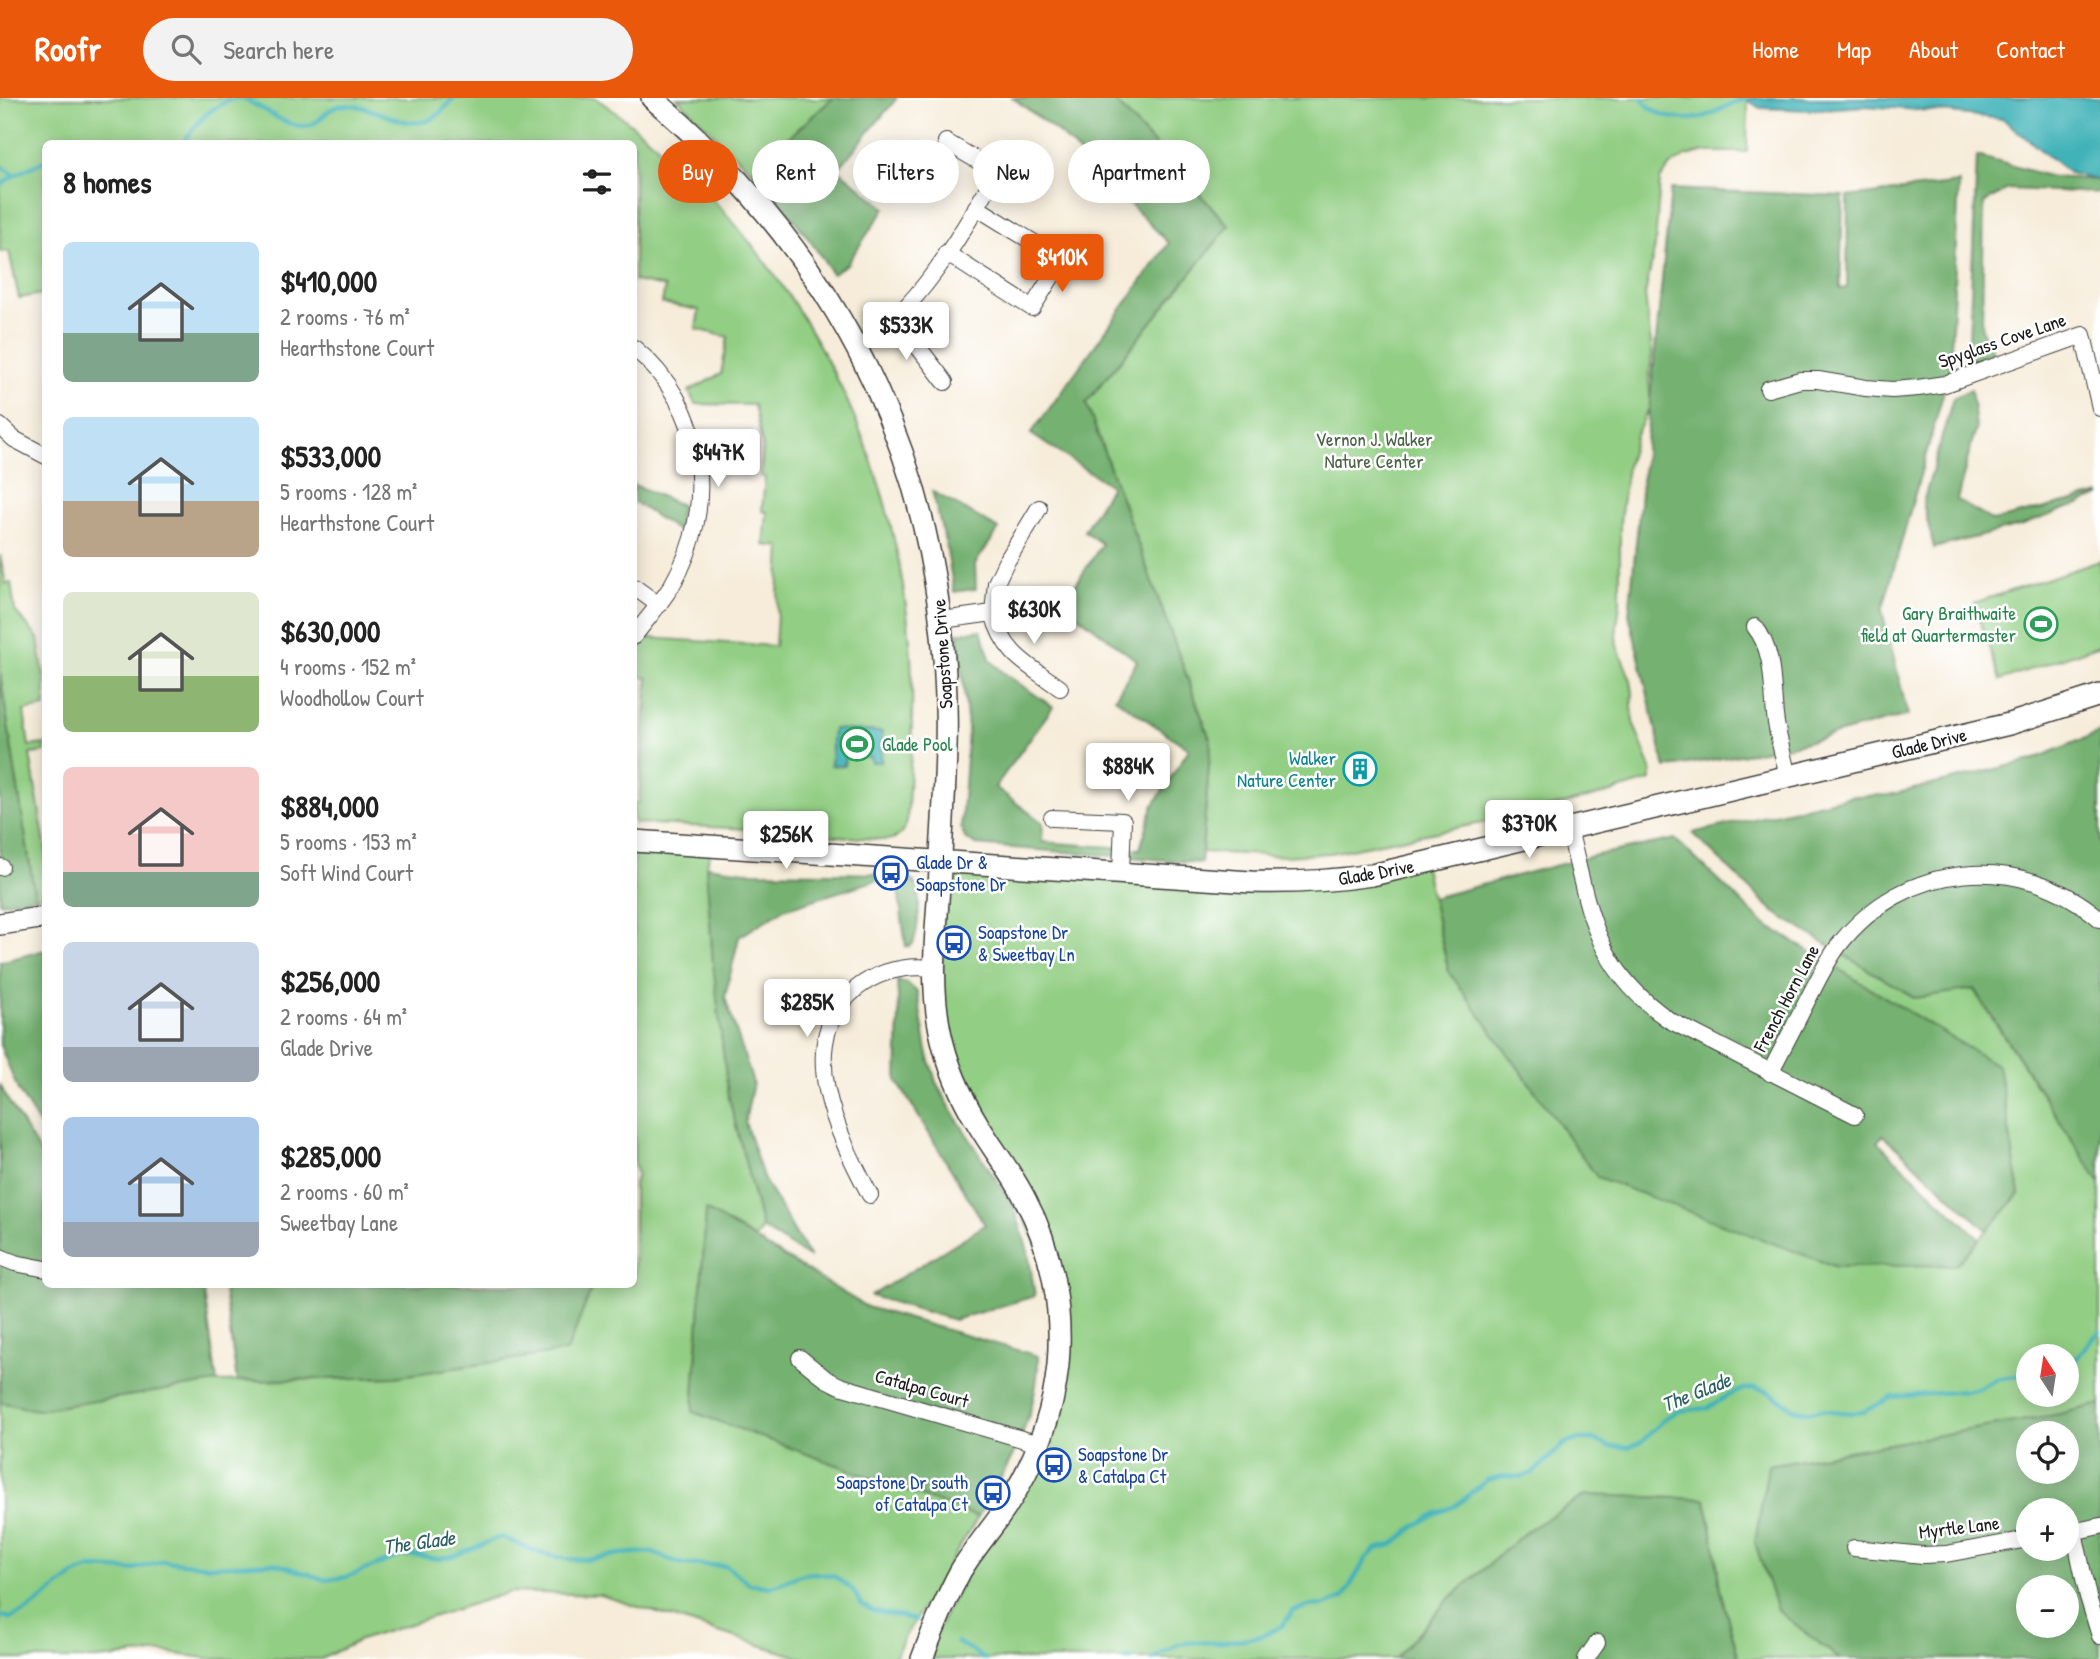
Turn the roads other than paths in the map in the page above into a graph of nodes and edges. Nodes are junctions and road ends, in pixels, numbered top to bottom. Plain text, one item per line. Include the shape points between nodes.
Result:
1 (652, 98) edge
2 (959, 150) edge
3 (976, 207) junction
4 (946, 253) junction
5 (896, 318) junction
6 (857, 347) junction
7 (637, 350) edge
8 (945, 382) dead end
9 (1768, 390) dead end
10 (2100, 408) edge
11 (0, 426) edge
12 (42, 454) edge
13 (1039, 508) dead end
14 (637, 589) edge
15 (659, 605) junction
16 (993, 613) junction
17 (942, 620) junction
18 (1755, 627) dead end
19 (637, 632) edge
20 (1060, 688) dead end
21 (2100, 695) edge
22 (1788, 777) junction
23 (1052, 818) dead end
24 (1569, 829) junction
25 (637, 841) edge
26 (941, 860) junction
27 (1121, 872) junction
28 (42, 918) edge
29 (2100, 919) edge
30 (0, 924) edge
31 (933, 968) junction
32 (1770, 1073) junction
33 (1855, 1115) dead end
34 (870, 1195) dead end
35 (0, 1256) edge
36 (42, 1268) edge
37 (800, 1358) dead end
38 (1039, 1444) junction
39 (2100, 1526) edge
40 (2079, 1531) edge
41 (2016, 1541) edge
42 (1854, 1548) dead end
43 (2078, 1561) edge
44 (2100, 1636) edge
45 (1597, 1643) dead end
46 (922, 1659) edge
47 (1586, 1659) edge

1 - 6 street, Soapstone Drive via 691,131 759,203 818,282
2 - 3 street via 997,172
3 - 4 street
3 - 4 street via 1062,260 1032,308
4 - 5 street
5 - 6 street
5 - 8 street
6 - 17 street, Soapstone Drive via 890,419 915,490
7 - 15 street via 675,394 698,461 700,486 692,538
9 - 10 street, Spyglass Cove Lane via 1800,380 1892,390 1945,384 2083,335
11 - 12 street
13 - 16 street via 996,583
14 - 15 street
15 - 19 street
16 - 17 street
16 - 20 street via 1004,644
17 - 26 street, Soapstone Drive via 946,738
18 - 22 street via 1770,660 1776,725
21 - 22 street, Glade Drive via 2009,724
22 - 24 street, Glade Drive
23 - 27 street via 1123,821
24 - 27 street, Glade Drive via 1372,875 1312,882
24 - 32 street via 1594,926 1615,969 1631,989 1669,1020
25 - 26 street, Glade Drive
26 - 27 street, Glade Drive
26 - 31 street, Soapstone Drive
28 - 30 street
29 - 32 street, French Horn Lane via 2048,887 2003,875 1954,876 1907,888 1869,912 1839,945
31 - 34 street via 915,966 881,973 850,993 830,1022 823,1055 833,1112
31 - 38 street, Soapstone Drive via 938,1022 951,1069 969,1110 1026,1199 1052,1270 1058,1358
32 - 33 street
35 - 36 street
37 - 38 street, Catalpa Court via 840,1386
38 - 46 street, Soapstone Drive via 1005,1509 959,1575
39 - 40 street
41 - 42 street, Myrtle Lane via 1923,1555
43 - 44 street
45 - 47 street

